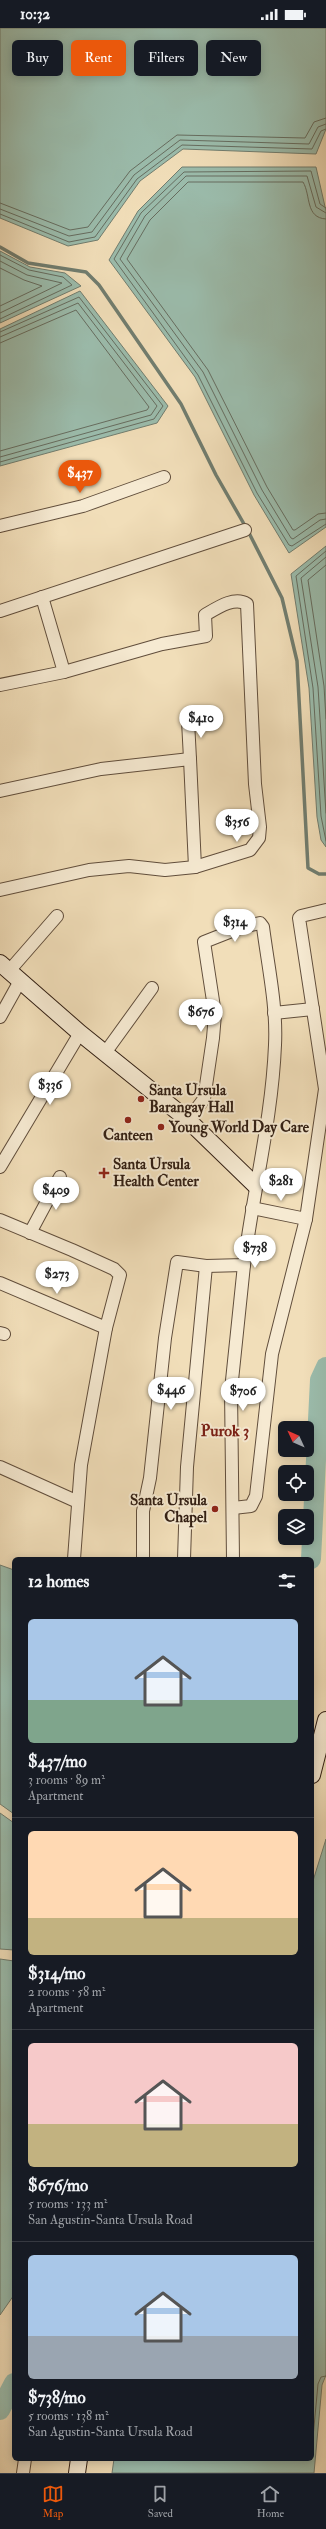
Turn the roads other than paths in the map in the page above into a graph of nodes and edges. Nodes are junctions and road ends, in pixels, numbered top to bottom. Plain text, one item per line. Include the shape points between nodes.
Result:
1 (164, 477) dead end
2 (0, 526) edge
3 (245, 530) dead end
4 (42, 597) junction
5 (0, 611) edge
6 (64, 672) junction
7 (0, 685) edge
8 (188, 721) dead end
9 (190, 759) junction
10 (0, 791) edge
11 (195, 867) junction
12 (0, 890) edge
13 (326, 910) edge
14 (57, 916) dead end
15 (10, 972) edge
16 (152, 988) dead end
17 (313, 1009) junction
18 (274, 1013) junction
19 (0, 1017) edge
20 (80, 1033) junction
21 (105, 1054) junction
22 (188, 1120) junction
23 (0, 1167) edge
24 (60, 1177) dead end
25 (256, 1185) junction
26 (252, 1208) junction
27 (306, 1219) junction
28 (0, 1220) edge
29 (30, 1233) junction
30 (244, 1265) junction
31 (206, 1266) junction
32 (0, 1283) edge
33 (106, 1328) junction
34 (0, 1467) edge
35 (78, 1502) junction
36 (233, 1508) junction
37 (74, 1557) edge
38 (143, 1557) edge
39 (184, 1557) edge
40 (232, 1557) edge
41 (326, 1720) edge
42 (314, 1767) edge
43 (25, 2461) edge
44 (79, 2461) edge
45 (23, 2473) edge
46 (77, 2473) edge

1 - 2 street via 83,506
3 - 4 street
4 - 5 street
4 - 6 street
6 - 7 street
6 - 11 street via 162,644 206,636 205,615 230,602 242,601 247,604 259,838 247,852
8 - 9 street
9 - 10 street via 101,769
9 - 11 street
11 - 12 street via 165,870 129,866 89,870
13 - 17 street via 299,918
14 - 15 street
15 - 19 street
15 - 20 street
16 - 21 street
17 - 18 street
17 - 27 street via 325,1089
18 - 22 street via 263,927 260,923 204,942 215,1014 213,1038 204,1099
18 - 25 street via 272,1087
20 - 21 street
20 - 23 street
21 - 22 street
22 - 25 street
24 - 29 street
25 - 26 street
26 - 27 street
26 - 30 street
27 - 36 street via 272,1354 256,1496 251,1506
28 - 29 street
29 - 33 street via 114,1269 120,1275
30 - 31 street
30 - 36 street via 231,1390
31 - 38 street via 177,1262 165,1338 150,1478 143,1511
31 - 39 street via 188,1467
32 - 33 street
33 - 35 street via 81,1465
34 - 35 street
35 - 37 street
36 - 40 street
41 - 42 street
43 - 45 street
44 - 46 street

